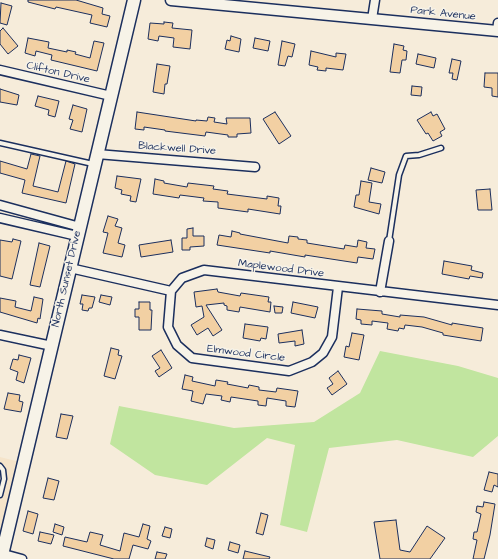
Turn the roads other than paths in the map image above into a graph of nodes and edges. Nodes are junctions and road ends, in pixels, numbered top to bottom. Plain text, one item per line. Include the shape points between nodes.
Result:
1 (134, 0) edge
2 (171, 0) edge
3 (374, 0) edge
4 (372, 19) junction
5 (498, 28) edge
6 (0, 70) edge
7 (111, 96) junction
8 (0, 143) edge
9 (441, 148) dead end
10 (95, 159) junction
11 (255, 167) dead end
12 (0, 205) edge
13 (0, 218) edge
14 (78, 232) junction
15 (388, 241) joint
16 (70, 268) junction
17 (338, 287) junction
18 (170, 291) junction
19 (380, 292) junction
20 (498, 305) edge
21 (0, 334) edge
22 (52, 346) junction
23 (0, 466) edge
24 (0, 495) edge
25 (1, 555) edge
26 (22, 559) edge

1 - 7 main road, North Sunset Drive
2 - 4 street, Park Avenue
3 - 4 street
4 - 5 street, Park Avenue
6 - 7 street, Clifton Drive
7 - 10 main road, North Sunset Drive
8 - 10 lane
9 - 15 lane via 406,156 399,175
10 - 11 street, Blackwell Drive
10 - 14 main road, North Sunset Drive
12 - 14 street
13 - 14 street
14 - 16 main road, North Sunset Drive
15 - 19 street
16 - 18 street
16 - 22 main road, North Sunset Drive
17 - 18 street, Maplewood Drive via 204,270 182,278
17 - 18 street, Elmwood Circle via 332,337 323,353 312,362 289,371 192,358 177,345 168,328
17 - 19 street, Maplewood Drive
19 - 20 street, Maplewood Drive
21 - 22 street
22 - 25 main road, North Sunset Drive
23 - 24 lane via 4,479
25 - 26 street

